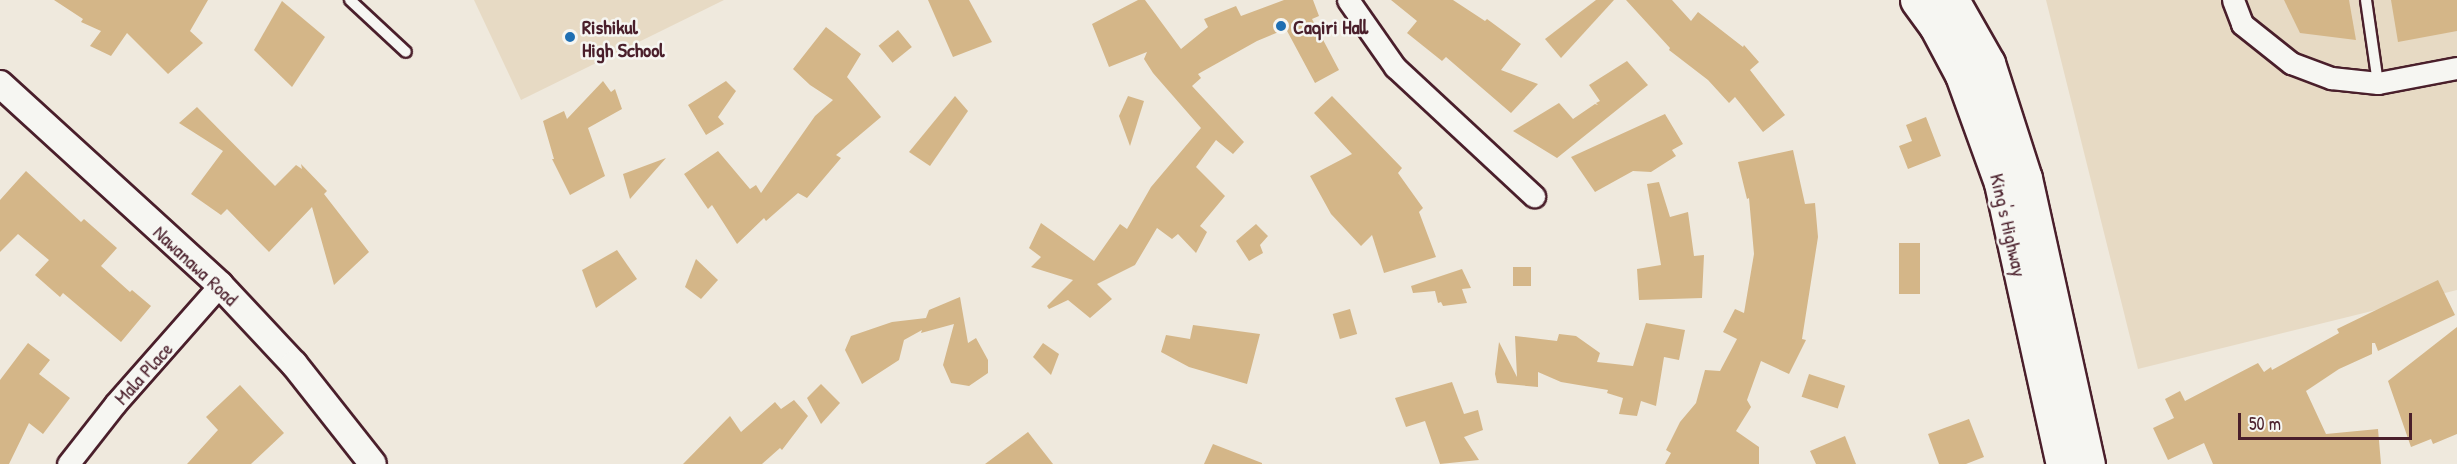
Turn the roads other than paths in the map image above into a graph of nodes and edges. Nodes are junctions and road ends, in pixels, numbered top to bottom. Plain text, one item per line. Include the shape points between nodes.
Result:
1 (350, 0) edge
2 (1348, 0) edge
3 (1917, 0) edge
4 (1952, 0) edge
5 (2233, 0) edge
6 (2366, 0) edge
7 (406, 52) dead end
8 (2457, 68) edge
9 (2378, 83) junction
10 (0, 84) edge
11 (1534, 196) dead end
12 (220, 285) junction
13 (68, 464) edge
14 (373, 464) edge
15 (2063, 464) edge
16 (2088, 464) edge

1 - 7 lane
2 - 11 street via 1395,67
3 - 15 highway, King's Highway via 1962,75 2001,183
4 - 16 highway, King's Highway via 1988,63 2025,178
5 - 9 street via 2242,24 2291,63 2331,78
6 - 9 lane
8 - 9 street
10 - 12 street, Nawanawa Road
12 - 13 street, Mala Place via 115,404
12 - 14 street, Nawanawa Road via 294,364

